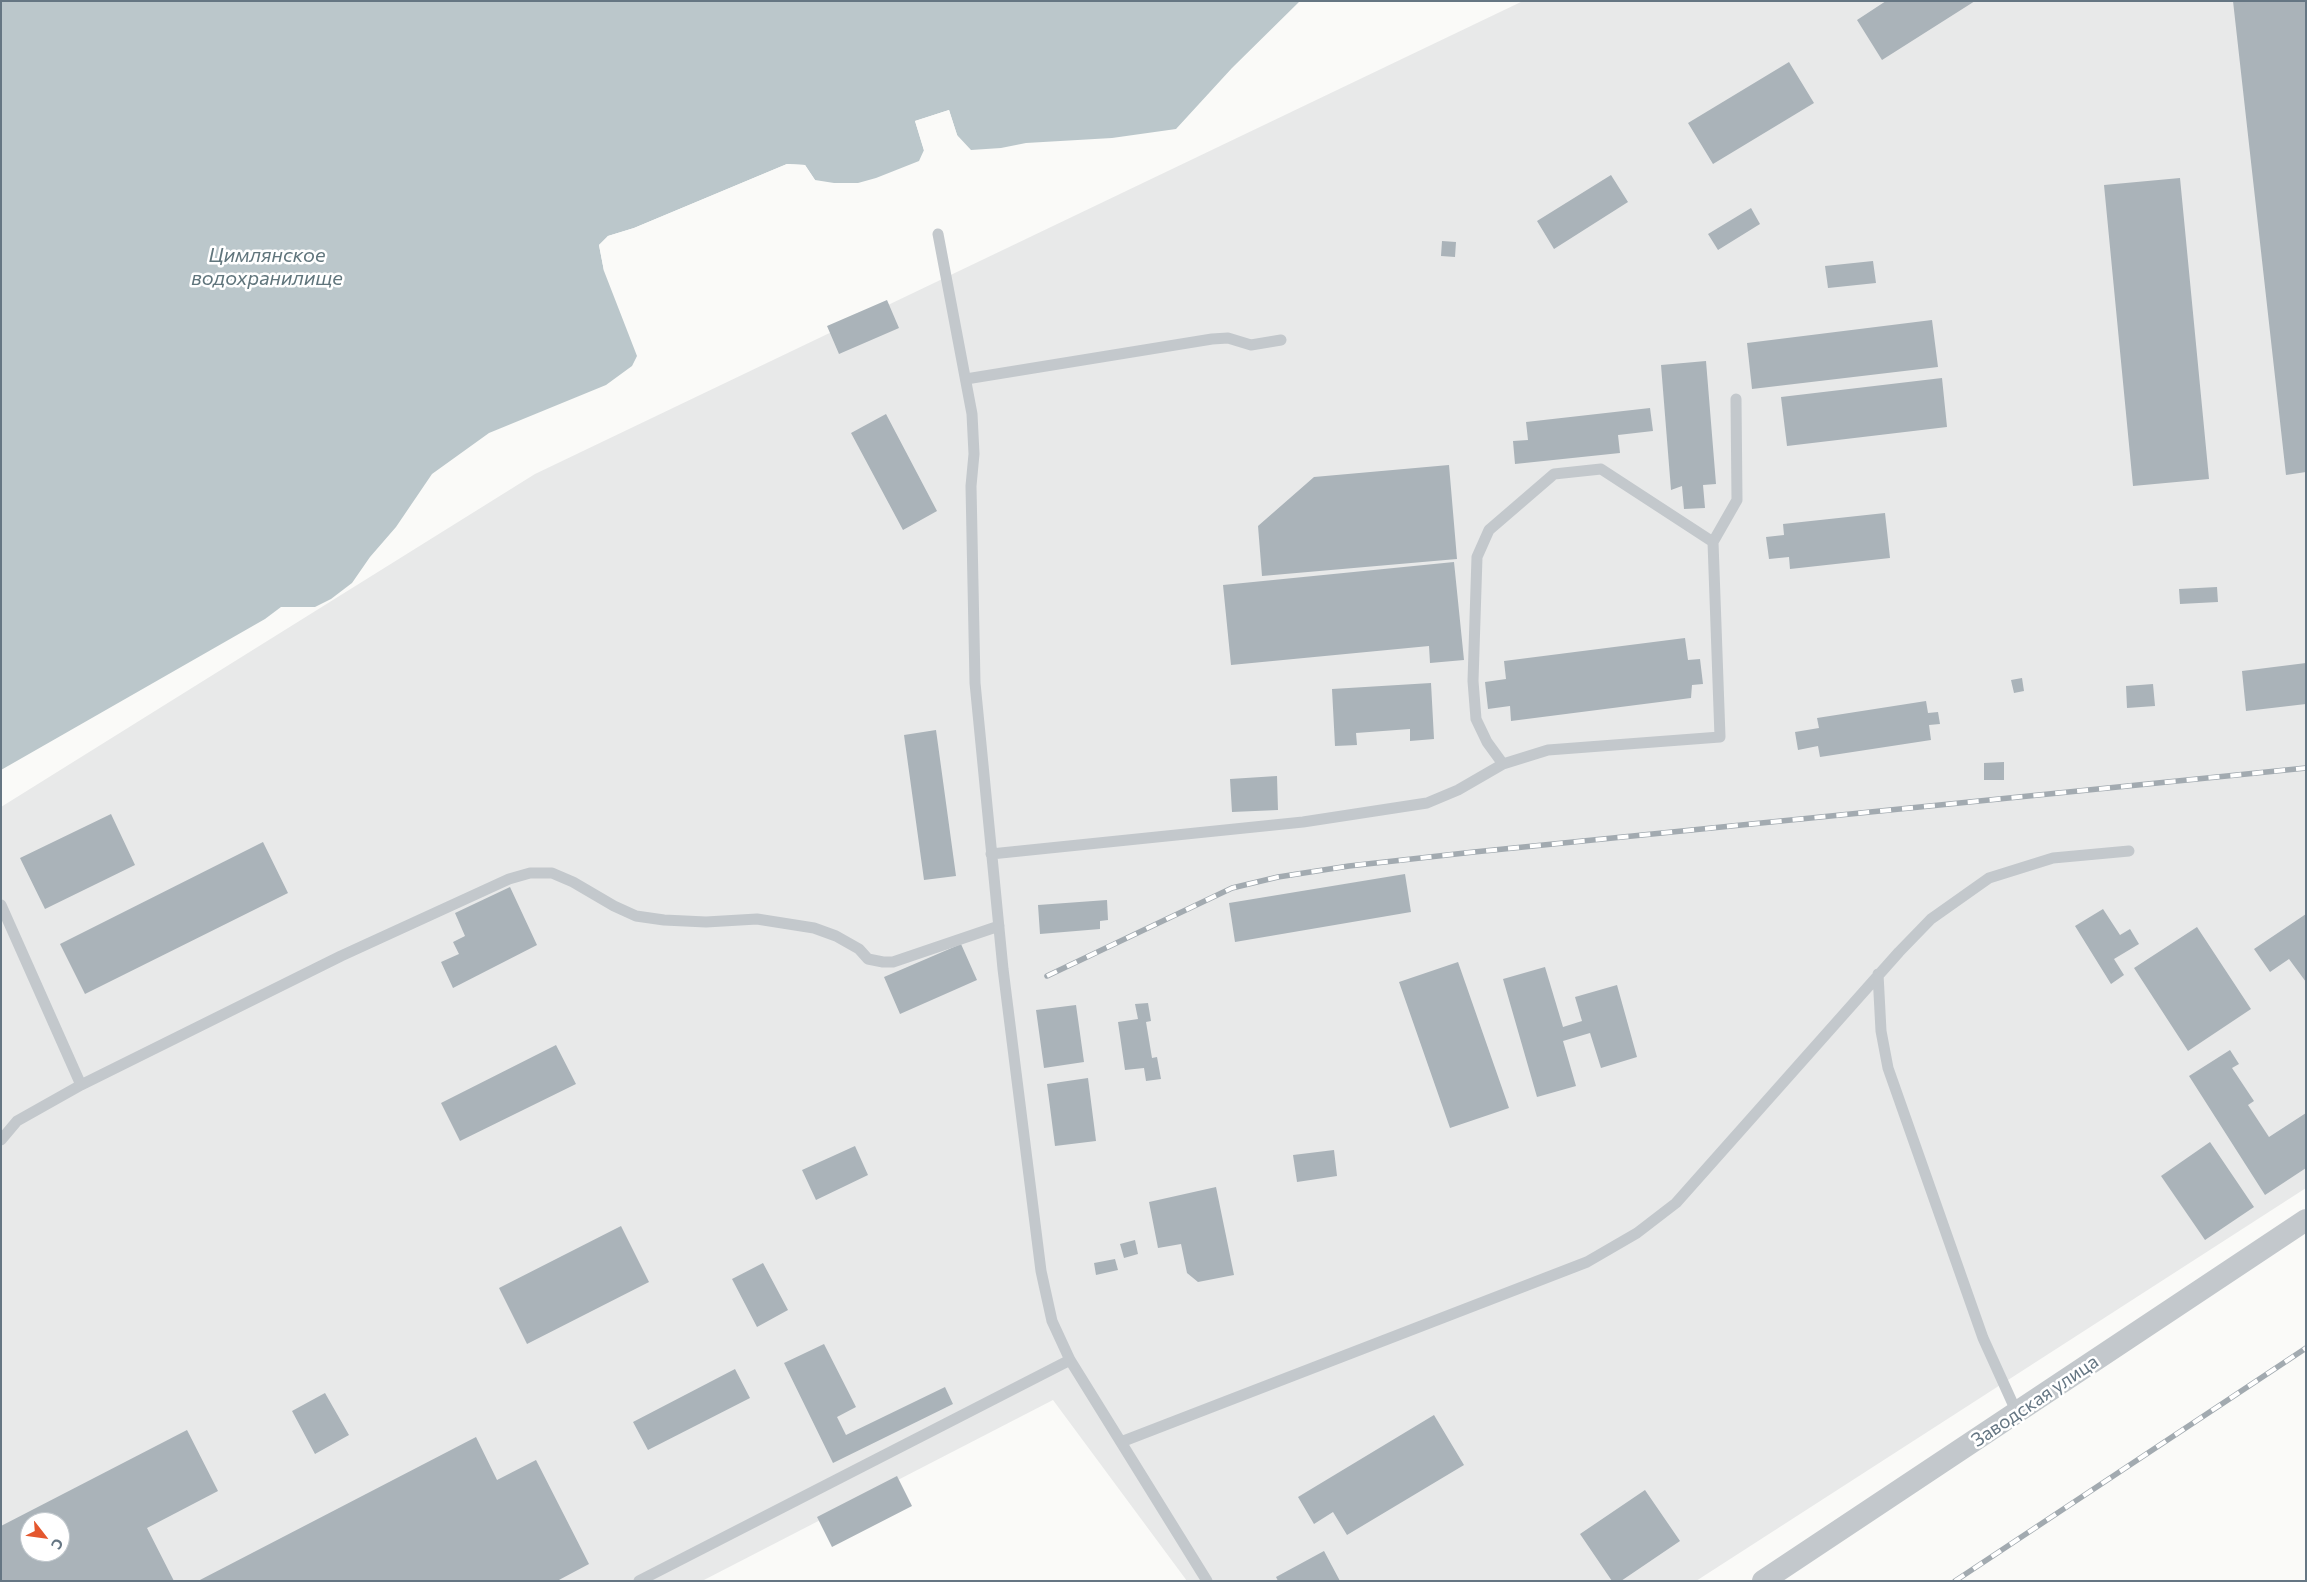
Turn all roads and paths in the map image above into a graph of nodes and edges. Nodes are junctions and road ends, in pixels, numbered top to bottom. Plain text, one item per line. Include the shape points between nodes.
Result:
1 (938, 234) dead end
2 (1281, 340) dead end
3 (966, 379) junction
4 (1736, 399) dead end
5 (1713, 542) junction
6 (1503, 764) junction
7 (2130, 851) dead end
8 (992, 854) junction
9 (1, 905) edge
10 (999, 926) junction
11 (1878, 974) junction
12 (81, 1085) junction
13 (1, 1140) edge
14 (2306, 1220) edge
15 (1070, 1360) junction
16 (2017, 1413) junction
17 (1121, 1442) junction
18 (639, 1581) edge
19 (1207, 1581) edge
20 (1763, 1581) edge

1 - 3 lane
2 - 3 lane via 1251,344 1228,338 1212,339
3 - 8 lane via 974,454 975,683
4 - 5 lane via 1737,500
5 - 6 lane via 1720,737 1548,750
5 - 6 lane via 1601,469 1554,474 1489,530 1477,558 1473,681 1476,719
6 - 8 lane via 1458,790 1427,803 1303,822
7 - 11 lane via 2053,858 1989,878 1931,919
8 - 10 lane
9 - 12 lane
10 - 12 lane via 894,962 883,962 868,959 859,949 814,928 757,919 706,922 636,916 552,872 530,873 509,879 341,956
10 - 15 lane via 1041,1271 1052,1321
11 - 16 lane via 1881,1031 1888,1068 1983,1338
11 - 17 lane via 1676,1202 1637,1234 1587,1262
12 - 13 lane via 17,1121
14 - 16 street, Заводская улица
15 - 17 lane
15 - 18 lane
16 - 20 street, Заводская улица
17 - 19 lane

